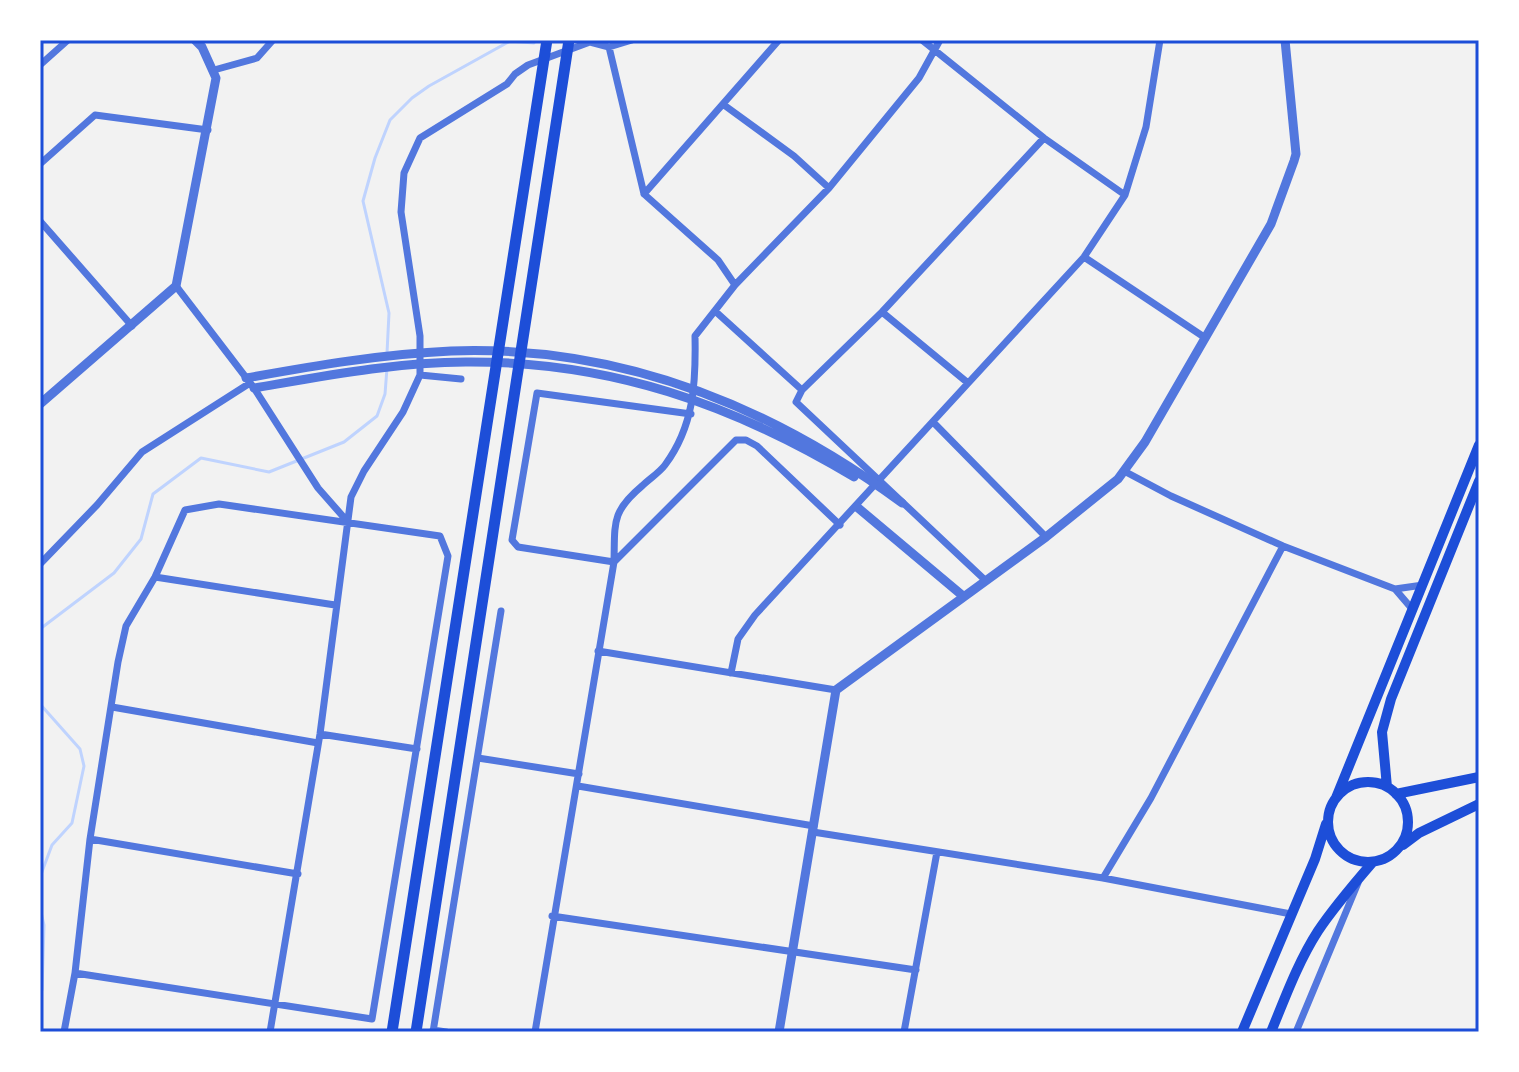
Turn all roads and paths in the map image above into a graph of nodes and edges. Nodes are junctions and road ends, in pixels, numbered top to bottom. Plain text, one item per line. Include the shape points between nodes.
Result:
1 (68, 40) edge
2 (195, 40) edge
3 (273, 40) edge
4 (547, 40) edge
5 (569, 40) edge
6 (632, 40) edge
7 (779, 40) edge
8 (922, 40) edge
9 (940, 40) edge
10 (1160, 40) edge
11 (1285, 40) edge
12 (609, 47) junction
13 (934, 50) junction
14 (40, 65) edge
15 (214, 70) junction
16 (724, 105) junction
17 (208, 130) junction
18 (1044, 138) junction
19 (40, 164) edge
20 (829, 188) junction
21 (644, 194) junction
22 (1125, 195) junction
23 (40, 221) edge
24 (1084, 257) junction
25 (735, 285) junction
26 (176, 286) junction
27 (715, 311) junction
28 (882, 312) junction
29 (132, 326) junction
30 (1204, 337) junction
31 (420, 375) junction
32 (461, 379) dead end
33 (250, 383) junction
34 (968, 383) junction
35 (802, 390) junction
36 (40, 404) edge
37 (691, 414) junction
38 (756, 419) junction
39 (933, 422) junction
40 (1479, 445) edge
41 (1124, 471) junction
42 (1479, 481) edge
43 (877, 484) junction
44 (902, 503) joint
45 (857, 507) junction
46 (347, 521) junction
47 (840, 525) junction
48 (1046, 537) junction
49 (1283, 546) junction
50 (614, 562) junction
51 (40, 564) edge
52 (155, 577) junction
53 (985, 580) junction
54 (1423, 585) junction
55 (1395, 589) junction
56 (963, 596) junction
57 (335, 605) junction
58 (1413, 610) junction
59 (501, 611) dead end
60 (598, 651) junction
61 (731, 673) junction
62 (836, 690) junction
63 (112, 707) junction
64 (320, 734) junction
65 (318, 743) junction
66 (417, 749) junction
67 (478, 758) junction
68 (579, 774) junction
69 (1479, 777) edge
70 (578, 786) junction
71 (1392, 790) junction
72 (1336, 798) junction
73 (1479, 804) edge
74 (1328, 818) junction
75 (813, 829) junction
76 (90, 839) junction
77 (1401, 846) junction
78 (937, 852) junction
79 (1372, 863) junction
80 (298, 874) junction
81 (1361, 876) junction
82 (1103, 878) junction
83 (1291, 914) junction
84 (552, 916) junction
85 (792, 950) junction
86 (916, 970) junction
87 (75, 973) junction
88 (275, 1005) junction
89 (433, 1031) edge
90 (64, 1032) edge
91 (270, 1032) edge
92 (392, 1032) edge
93 (416, 1032) edge
94 (446, 1032) edge
95 (535, 1032) edge
96 (779, 1032) edge
97 (904, 1032) edge
98 (1242, 1032) edge
99 (1271, 1032) edge
100 (1296, 1032) edge

1 - 14 street
2 - 15 street
3 - 15 street via 257,58
4 - 92 highway
5 - 93 highway
6 - 12 street
7 - 16 street
8 - 13 street
9 - 13 street
10 - 22 street via 1146,127
11 - 30 street via 1296,154 1271,224
12 - 21 street
12 - 31 street via 590,42 528,65 420,138 404,173 401,212 420,336
13 - 18 street
13 - 20 street via 919,78
15 - 17 street
16 - 20 street
16 - 21 street
17 - 19 street via 95,115
17 - 26 street
18 - 22 street
18 - 28 street
20 - 25 street
21 - 25 street via 718,260
22 - 24 street
23 - 29 street
24 - 30 street
24 - 34 street
25 - 27 street
26 - 29 street
26 - 33 street
27 - 35 street
27 - 37 street via 695,336
28 - 34 street
28 - 35 street
29 - 36 street
30 - 41 street
31 - 32 street
31 - 46 street via 351,497
33 - 38 street via 428,364 547,366 642,383
33 - 38 street via 277,372 412,353 495,351 576,358 647,373 713,395
33 - 46 street via 318,488
33 - 51 street via 142,452
34 - 39 street
35 - 43 street via 796,402
37 - 50 street via 665,466 624,501 615,519
37 - 50 street via 537,393 512,540 518,547
38 - 43 street via 815,445
39 - 43 street
39 - 48 street
40 - 54 main road
41 - 48 street
41 - 49 street
42 - 71 main road via 1391,699 1382,732
43 - 44 street
43 - 45 street
44 - 53 street
45 - 47 street
45 - 56 street
46 - 52 street via 219,504 185,510
46 - 57 street
46 - 66 street via 440,536 448,556
47 - 50 street via 757,446 736,440
47 - 61 street via 755,615 738,639
48 - 53 street
49 - 55 street
49 - 82 street via 1151,798
50 - 60 street
52 - 57 street
52 - 63 street via 126,626
53 - 56 street
54 - 55 street
54 - 58 main road
55 - 58 street
56 - 62 street
57 - 64 street
58 - 72 main road
59 - 67 street
60 - 61 street
60 - 68 street
61 - 62 street
62 - 75 street
63 - 65 street
63 - 76 street
64 - 65 street
64 - 66 street
65 - 80 street
66 - 88 street via 372,1019
67 - 68 street
67 - 89 street
68 - 70 street
69 - 71 main road
70 - 75 street
70 - 84 street
71 - 72 main road via 1376,783 1354,785
71 - 77 main road via 1407,813
72 - 74 main road
73 - 77 main road
74 - 79 main road via 1339,851
74 - 83 main road
75 - 78 street
75 - 85 street
76 - 80 street
76 - 87 street
77 - 79 main road
78 - 82 street
78 - 86 street
79 - 81 main road
80 - 88 street
81 - 99 main road via 1317,933
81 - 100 street
82 - 83 street
83 - 98 main road
84 - 85 street
84 - 95 street
85 - 86 street
85 - 96 street
86 - 97 street
87 - 88 street
87 - 90 street
88 - 91 street
89 - 94 street

